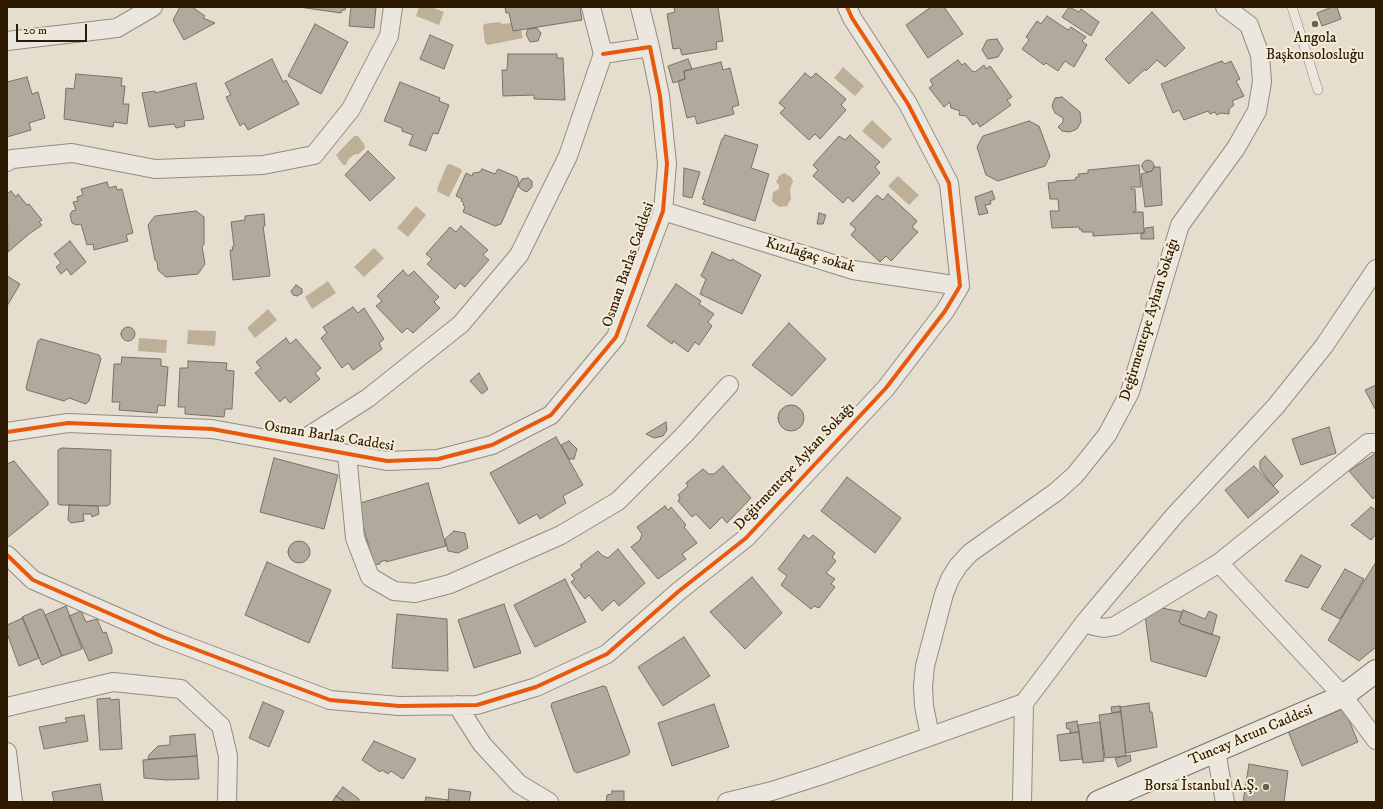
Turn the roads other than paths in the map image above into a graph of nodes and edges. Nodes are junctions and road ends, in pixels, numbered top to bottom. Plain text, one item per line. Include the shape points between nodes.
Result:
1 (153, 7) edge
2 (393, 7) edge
3 (591, 7) edge
4 (640, 7) edge
5 (848, 7) edge
6 (1225, 7) edge
7 (1292, 7) edge
8 (7, 41) edge
9 (650, 47) junction
10 (603, 54) junction
11 (1318, 90) dead end
12 (7, 162) edge
13 (663, 211) junction
14 (1376, 269) edge
15 (960, 286) junction
16 (729, 385) dead end
17 (7, 432) edge
18 (1376, 443) edge
19 (296, 444) junction
20 (347, 454) junction
21 (7, 555) edge
22 (1219, 563) junction
23 (1085, 622) junction
24 (1376, 671) edge
25 (1342, 696) junction
26 (1024, 703) junction
27 (458, 705) junction
28 (7, 707) edge
29 (930, 736) junction
30 (1376, 740) edge
31 (1216, 751) junction
32 (7, 752) edge
33 (13, 802) edge
34 (227, 802) edge
35 (549, 802) edge
36 (727, 802) edge
37 (1022, 802) edge
38 (1098, 802) edge
39 (1225, 802) edge

1 - 8 street via 117,28
2 - 12 street via 389,36 351,109 314,155 263,165 155,169 72,153 12,159
3 - 10 street
4 - 9 street, Osman Barlas Caddesi
5 - 15 street via 852,18 908,104 949,183
6 - 29 street, Değirmentepe Ayhan Sokağı via 1249,25 1260,55 1262,82 1257,110 1236,148 1180,225 1130,392 1107,435 1075,475 1056,492 970,553 950,579 944,594 923,686
7 - 11 lane
9 - 10 street
9 - 13 street, Osman Barlas Caddesi via 660,96 666,164
10 - 19 street, Osman Barlas Caddesi via 568,156 519,255 461,324 368,398
13 - 15 street, Kızılağaç sokak via 853,270
13 - 20 street, Osman Barlas Caddesi via 616,338 550,415 492,445 438,459 387,461
14 - 23 street via 1324,346 1276,406 1174,516
15 - 27 street, Değirmentepe Aykan Sokağı via 945,311 886,388 746,538 679,591 607,654 536,687 477,705
16 - 20 street via 685,434 618,501 561,536 450,584 415,593 394,591 370,577 356,538
17 - 19 street, Osman Barlas Caddesi via 68,423 212,429
18 - 22 street via 1368,443
19 - 20 street, Osman Barlas Caddesi
21 - 27 street, Değirmentepe Aykan Sokağı via 33,580 163,637 330,700 399,706
22 - 23 street via 1115,626 1104,628
22 - 25 street
23 - 26 street
24 - 25 street, Tuncay Artun Caddesi
25 - 30 street
25 - 31 street, Tuncay Artun Caddesi
26 - 29 street
26 - 37 street
27 - 35 street via 482,744 519,784
28 - 34 street via 113,682 181,690 221,726 228,756
29 - 36 street via 822,775
31 - 38 street, Tuncay Artun Caddesi
31 - 39 street
32 - 33 street

